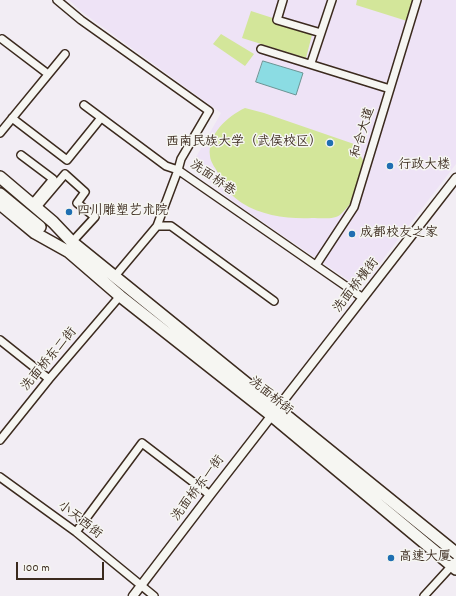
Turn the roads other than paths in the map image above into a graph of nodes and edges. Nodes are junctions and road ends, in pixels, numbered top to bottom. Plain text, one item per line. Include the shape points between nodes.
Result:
1 (57, 0) edge
2 (283, 0) edge
3 (332, 0) edge
4 (417, 0) edge
5 (321, 33) junction
6 (2, 39) dead end
7 (262, 49) dead end
8 (65, 54) dead end
9 (311, 63) junction
10 (48, 74) junction
11 (390, 89) junction
12 (84, 105) dead end
13 (12, 118) junction
14 (101, 118) junction
15 (0, 133) edge
16 (21, 155) dead end
17 (178, 170) junction
18 (0, 177) edge
19 (456, 178) edge
20 (0, 185) edge
21 (0, 194) edge
22 (0, 204) edge
23 (29, 207) junction
24 (157, 226) junction
25 (71, 247) junction
26 (316, 265) junction
27 (115, 276) junction
28 (120, 296) junction
29 (363, 298) junction
30 (274, 301) dead end
31 (0, 340) edge
32 (49, 379) junction
33 (275, 412) junction
34 (0, 440) edge
35 (0, 477) edge
36 (210, 495) junction
37 (76, 532) junction
38 (456, 553) edge
39 (455, 566) edge
40 (141, 586) junction
41 (133, 596) edge
42 (154, 596) edge
43 (424, 596) edge

1 - 17 street, 洗面桥巷 via 210,111 180,159
2 - 5 street via 277,20
3 - 5 street
4 - 11 street, 和合大道
5 - 9 street
6 - 10 street
7 - 9 street
8 - 10 street
9 - 11 street
10 - 13 street
11 - 26 street, 和合大道 via 354,207
12 - 14 street
13 - 14 street via 67,160
13 - 15 street
14 - 17 street via 166,166
16 - 23 street via 53,178
17 - 24 street
17 - 26 street, 洗面桥巷
18 - 23 main road, 洗面桥街
19 - 29 street, 洗面桥横街
20 - 23 main road
21 - 23 main road
22 - 25 main road, 洗面桥街 via 35,233
23 - 25 main road, 洗面桥街
23 - 25 street via 65,174 85,192 77,203 95,217
24 - 27 street
24 - 30 street via 171,226
25 - 27 main road, 洗面桥街
25 - 28 main road, 洗面桥街
26 - 29 street, 洗面桥巷
27 - 33 main road, 洗面桥街
28 - 32 street, 洗面桥东二街
28 - 33 main road, 洗面桥街
29 - 33 street, 洗面桥横街
31 - 32 street
32 - 34 street, 洗面桥东二街
33 - 36 street, 洗面桥东一街
33 - 38 main road, 洗面桥街
33 - 39 main road, 洗面桥街
35 - 37 street, 小天西街
36 - 37 street via 142,443
36 - 40 street, 洗面桥东一街
37 - 40 street, 小天西街
39 - 43 street
40 - 41 street, 洗面桥东一街
40 - 42 street, 小天西街

